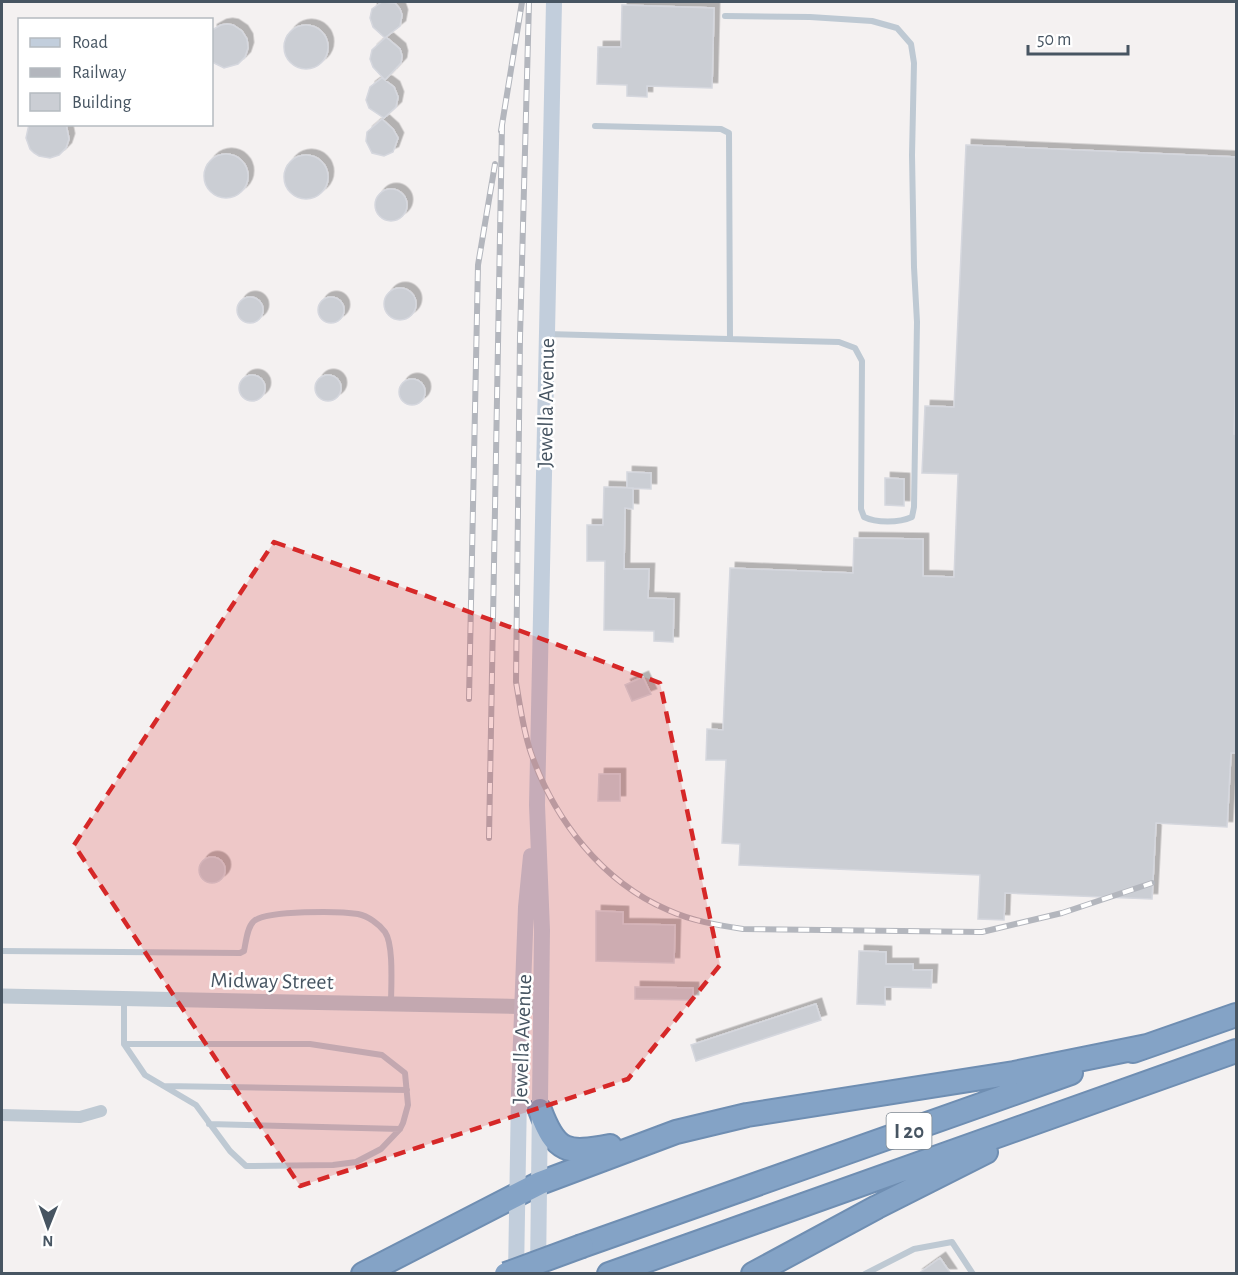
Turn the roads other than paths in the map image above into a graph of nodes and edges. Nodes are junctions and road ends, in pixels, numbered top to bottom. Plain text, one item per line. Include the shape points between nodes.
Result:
1 (554, 2) edge
2 (725, 16) dead end
3 (595, 126) dead end
4 (546, 334) junction
5 (730, 339) junction
6 (537, 805) junction
7 (2, 951) edge
8 (2, 996) edge
9 (124, 999) junction
10 (392, 1005) junction
11 (522, 1006) junction
12 (541, 1007) junction
13 (1236, 1015) edge
14 (124, 1044) junction
15 (1147, 1046) junction
16 (1236, 1051) edge
17 (161, 1086) junction
18 (406, 1090) junction
19 (540, 1110) junction
20 (101, 1111) dead end
21 (2, 1115) edge
22 (1050, 1118) junction
23 (209, 1124) junction
24 (400, 1129) junction
25 (676, 1132) junction
26 (540, 1183) junction
27 (517, 1194) junction
28 (363, 1274) edge
29 (506, 1274) edge
30 (516, 1274) edge
31 (538, 1274) edge
32 (609, 1274) edge
33 (753, 1274) edge
34 (865, 1274) edge
35 (973, 1274) edge

1 - 4 main road, Jewella Avenue
2 - 5 lane via 872,21 897,28 911,44 917,322 912,517 904,521 871,520 864,517 861,509 863,377 862,361 855,348 839,342
3 - 5 lane via 721,129 729,133
4 - 5 lane
4 - 6 main road, Jewella Avenue
6 - 11 main road, Jewella Avenue via 526,907
6 - 12 main road, Jewella Avenue
7 - 10 lane via 240,953 244,951 250,924 268,915 359,914 387,934
8 - 9 street, Midway Street
9 - 10 street, Midway Street
9 - 14 lane
10 - 11 street, Midway Street
11 - 12 street, Midway Street
11 - 27 main road, Jewella Avenue
12 - 19 main road, Jewella Avenue
13 - 15 highway, I 20
14 - 17 lane via 145,1075
14 - 18 lane via 310,1044 382,1055 405,1073
15 - 25 highway via 1014,1073 747,1114
15 - 29 highway, I 20, bridge
16 - 22 highway, I 20
17 - 18 lane
17 - 23 lane via 196,1105
18 - 24 lane via 408,1105
19 - 25 highway via 551,1135 571,1150
19 - 26 main road, Jewella Avenue
20 - 21 street via 80,1117
22 - 32 highway, I 20
22 - 33 highway
23 - 24 lane
23 - 24 lane via 246,1166 356,1162 381,1149
25 - 26 highway
26 - 27 highway
26 - 31 main road, Jewella Avenue
27 - 28 highway
27 - 30 main road, Jewella Avenue
34 - 35 lane via 914,1249 952,1242

